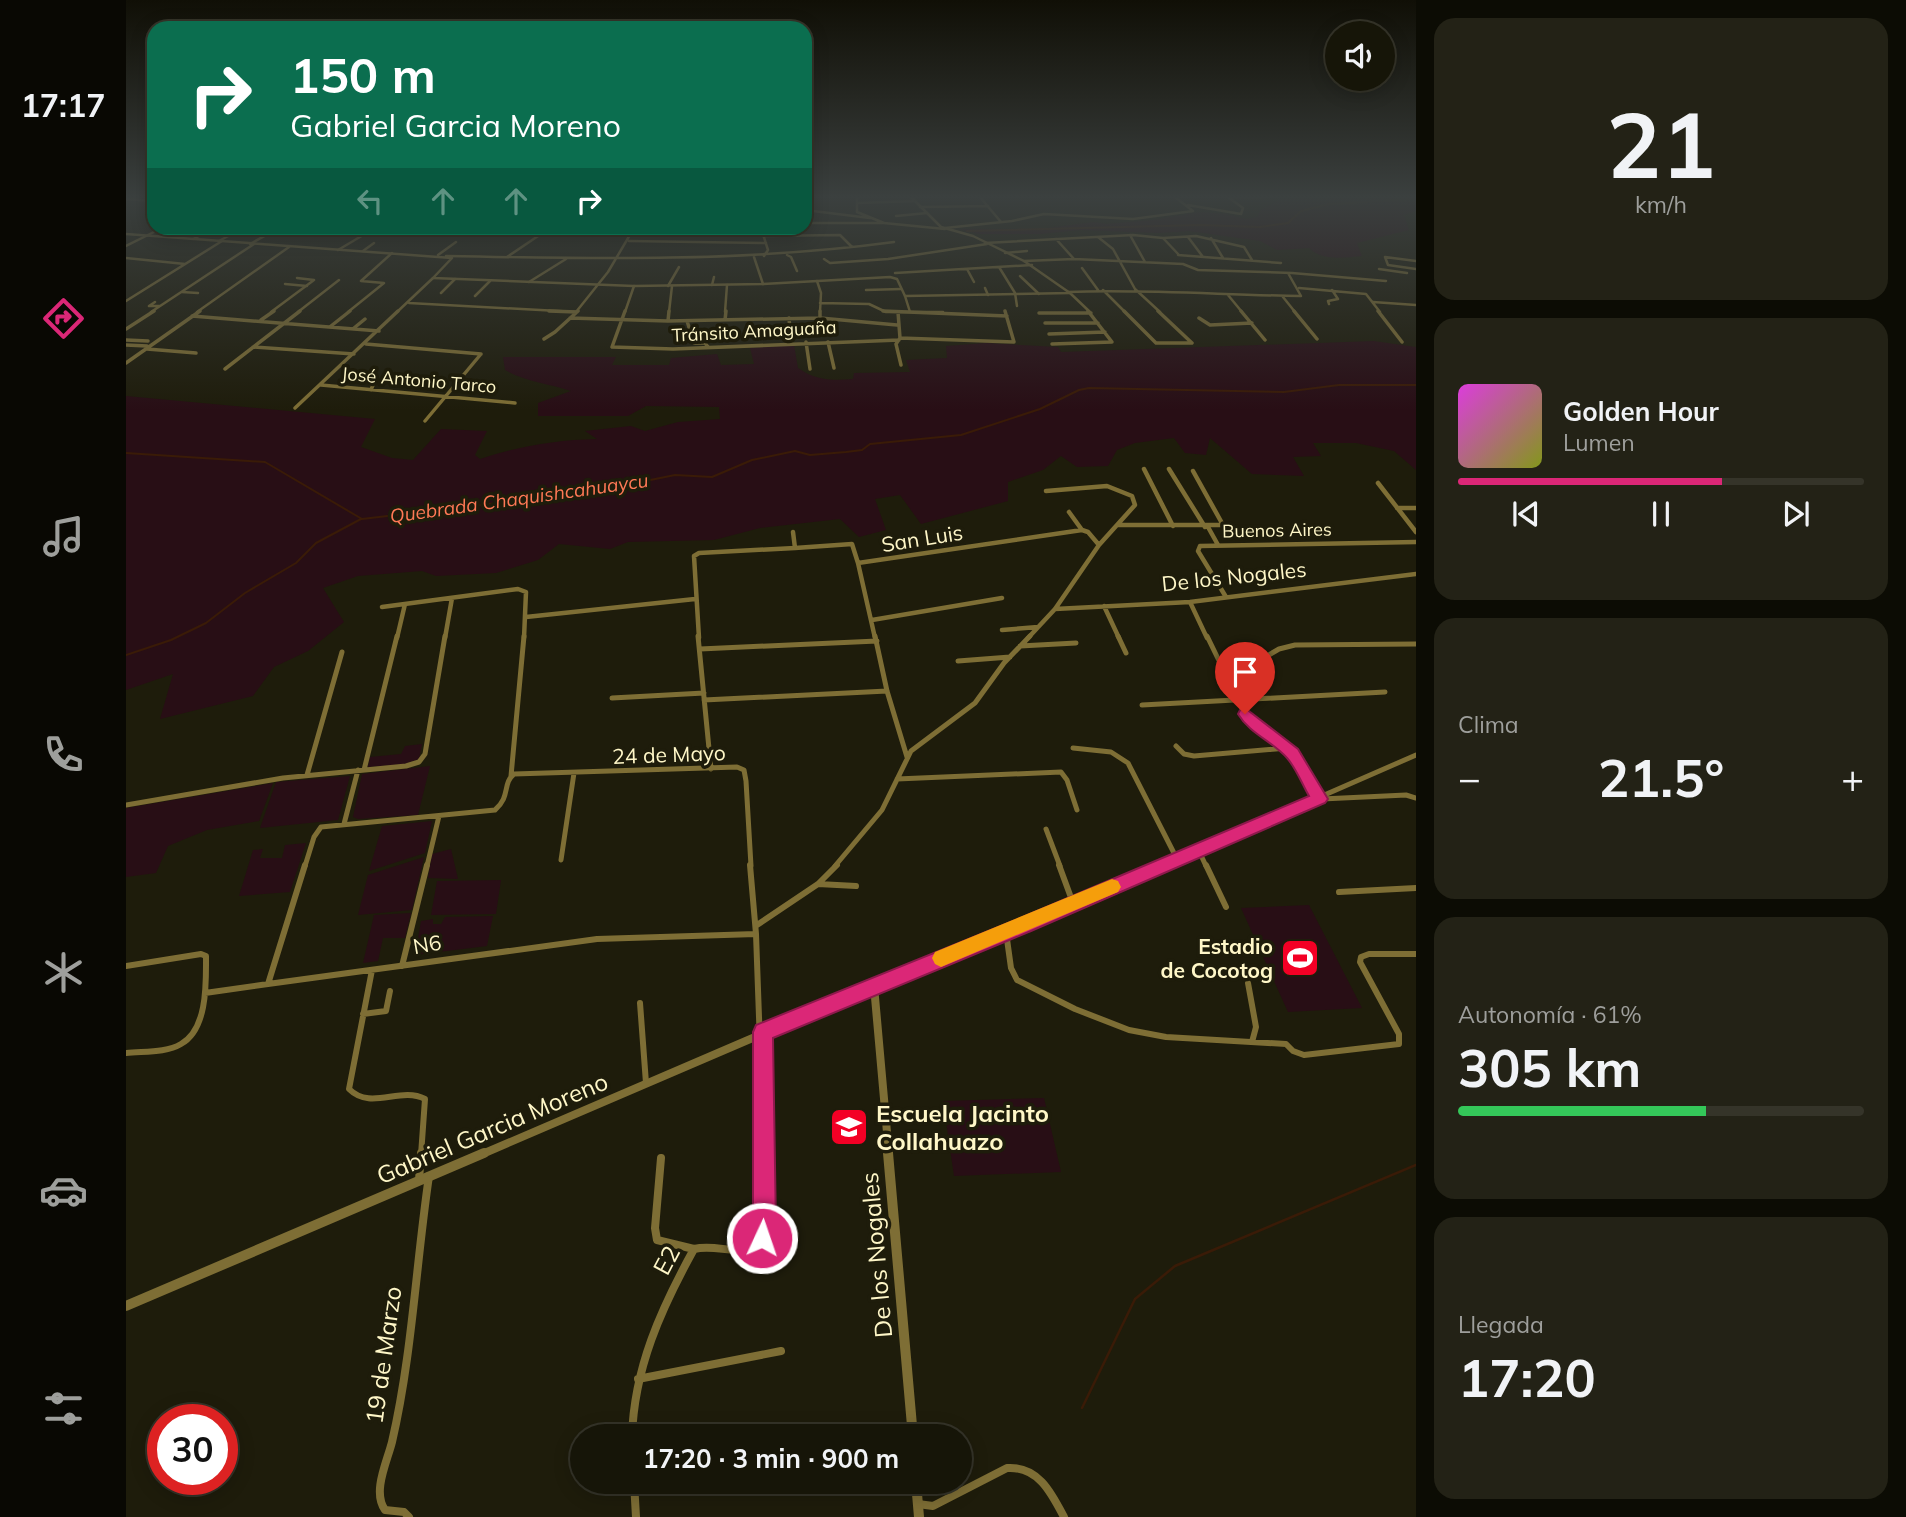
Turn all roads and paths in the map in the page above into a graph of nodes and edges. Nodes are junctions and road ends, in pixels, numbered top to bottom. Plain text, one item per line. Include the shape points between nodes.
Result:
1 (678, 267) dead end
2 (999, 267) edge
3 (179, 268) edge
4 (217, 268) edge
5 (260, 268) edge
6 (374, 268) edge
7 (443, 268) edge
8 (553, 268) edge
9 (610, 268) edge
10 (758, 268) edge
11 (795, 268) edge
12 (891, 268) edge
13 (986, 268) edge
14 (1036, 268) edge
15 (1082, 268) dead end
16 (1124, 268) edge
17 (1192, 268) edge
18 (1284, 268) edge
19 (1405, 268) joint
20 (967, 269) junction
21 (1416, 269) edge
22 (1379, 270) dead end
23 (797, 271) dead end
24 (1287, 273) junction
25 (894, 275) junction
26 (1020, 276) dead end
27 (714, 277) dead end
28 (297, 278) dead end
29 (433, 278) junction
30 (455, 279) junction
31 (339, 280) dead end
32 (490, 281) junction
33 (817, 281) junction
34 (1386, 281) dead end
35 (529, 282) junction
36 (974, 282) dead end
37 (1154, 283) dead end
38 (285, 284) dead end
39 (763, 284) junction
40 (712, 285) junction
41 (727, 285) junction
42 (306, 286) junction
43 (596, 286) junction
44 (634, 286) junction
45 (670, 286) junction
46 (985, 288) dead end
47 (1299, 288) junction
48 (901, 289) junction
49 (1135, 289) junction
50 (866, 290) dead end
51 (1098, 290) junction
52 (1103, 290) junction
53 (1158, 290) junction
54 (1332, 290) junction
55 (182, 292) junction
56 (1069, 292) junction
57 (198, 293) dead end
58 (442, 293) dead end
59 (1039, 294) junction
60 (988, 295) junction
61 (1013, 295) junction
62 (1228, 295) junction
63 (475, 296) dead end
64 (905, 296) junction
65 (1283, 297) junction
66 (126, 301) edge
67 (155, 302) dead end
68 (1373, 302) junction
69 (409, 303) junction
70 (820, 303) junction
71 (1329, 304) dead end
72 (1416, 305) edge
73 (149, 306) junction
74 (160, 306) junction
75 (1017, 306) dead end
76 (142, 310) dead end
77 (1005, 310) dead end
78 (577, 312) junction
79 (898, 312) junction
80 (910, 312) junction
81 (1039, 313) dead end
82 (1091, 313) junction
83 (186, 315) dead end
84 (192, 316) junction
85 (1007, 316) junction
86 (365, 318) dead end
87 (570, 318) junction
88 (789, 318) junction
89 (820, 318) junction
90 (1199, 318) dead end
91 (621, 320) junction
92 (725, 320) junction
93 (260, 321) junction
94 (668, 321) junction
95 (687, 321) junction
96 (282, 323) junction
97 (1045, 323) dead end
98 (1098, 323) junction
99 (1252, 323) junction
100 (897, 325) junction
101 (331, 326) junction
102 (126, 329) edge
103 (353, 329) junction
104 (379, 331) junction
105 (1105, 332) junction
106 (1049, 334) dead end
107 (544, 339) dead end
108 (899, 339) junction
109 (1317, 339) dead end
110 (1265, 340) dead end
111 (126, 342) edge
112 (806, 342) junction
113 (828, 342) junction
114 (1402, 342) dead end
115 (791, 343) junction
116 (365, 344) junction
117 (1052, 344) dead end
118 (147, 345) junction
119 (253, 347) junction
120 (708, 347) junction
121 (196, 353) dead end
122 (354, 355) junction
123 (126, 363) edge
124 (901, 365) dead end
125 (834, 368) dead end
126 (225, 369) dead end
127 (810, 369) dead end
128 (374, 375) dead end
129 (367, 382) junction
130 (321, 385) junction
131 (356, 388) junction
132 (371, 390) junction
133 (446, 396) junction
134 (515, 403) dead end
135 (295, 408) dead end
136 (425, 421) dead end
137 (1169, 469) dead end
138 (1144, 470) dead end
139 (1193, 471) dead end
140 (1378, 483) dead end
141 (1046, 491) dead end
142 (1397, 508) junction
143 (1416, 508) edge
144 (1069, 512) dead end
145 (1118, 525) junction
146 (1173, 526) junction
147 (1206, 527) junction
148 (1082, 530) junction
149 (793, 532) dead end
150 (1416, 532) edge
151 (1416, 542) edge
152 (1099, 544) junction
153 (1218, 545) junction
154 (795, 548) junction
155 (858, 564) junction
156 (1416, 574) edge
157 (1226, 597) junction
158 (452, 598) junction
159 (1002, 598) dead end
160 (695, 599) junction
161 (1190, 602) junction
162 (405, 604) junction
163 (1104, 606) junction
164 (382, 607) dead end
165 (1055, 609) junction
166 (526, 617) junction
167 (872, 620) junction
168 (1038, 627) junction
169 (1002, 630) dead end
170 (877, 642) junction
171 (1076, 643) dead end
172 (1416, 644) edge
173 (1020, 646) junction
174 (700, 649) junction
175 (342, 652) dead end
176 (1126, 653) dead end
177 (1010, 657) junction
178 (958, 661) dead end
179 (1219, 663) junction
180 (887, 691) junction
181 (1385, 692) dead end
182 (704, 693) junction
183 (612, 698) dead end
184 (1236, 699) junction
185 (704, 700) junction
186 (1142, 705) dead end
187 (1176, 746) dead end
188 (1287, 747) junction
189 (1073, 748) dead end
190 (1416, 755) edge
191 (907, 757) junction
192 (711, 768) junction
193 (364, 770) junction
194 (574, 773) junction
195 (307, 775) junction
196 (511, 776) junction
197 (897, 779) junction
198 (1416, 798) edge
199 (1319, 799) junction
200 (126, 805) edge
201 (1077, 810) dead end
202 (439, 816) junction
203 (344, 824) junction
204 (1046, 830) dead end
205 (1199, 851) junction
206 (1178, 859) junction
207 (561, 860) dead end
208 (818, 884) junction
209 (856, 886) dead end
210 (1416, 888) edge
211 (1339, 892) dead end
212 (1073, 903) junction
213 (1226, 907) dead end
214 (757, 925) junction
215 (1006, 932) junction
216 (757, 934) junction
217 (1416, 954) edge
218 (126, 966) edge
219 (402, 966) junction
220 (372, 970) junction
221 (268, 984) junction
222 (1248, 984) dead end
223 (874, 985) junction
224 (390, 991) dead end
225 (205, 993) junction
226 (640, 1003) dead end
227 (363, 1014) junction
228 (763, 1032) junction
229 (1252, 1042) junction
230 (126, 1053) edge
231 (646, 1083) junction
232 (661, 1158) dead end
233 (429, 1176) junction
234 (419, 1180) junction
235 (694, 1249) junction
236 (126, 1306) edge
237 (781, 1350) dead end
238 (638, 1379) junction
239 (632, 1424) edge
240 (911, 1424) edge
241 (635, 1494) edge
242 (917, 1494) edge
243 (918, 1504) junction
244 (409, 1517) edge
245 (636, 1517) edge
246 (919, 1517) edge
247 (1064, 1517) edge

1 - 45 street
2 - 61 street
3 - 66 street
4 - 55 street
5 - 84 street
6 - 101 street via 361,281 384,283
7 - 29 street
8 - 35 street
9 - 43 street
10 - 39 street
11 - 23 street
12 - 25 street
13 - 20 street
14 - 56 street
15 - 51 street
16 - 49 street
17 - 24 street via 1264,276
18 - 24 street
19 - 21 street
19 - 22 street via 1407,274
20 - 25 street
20 - 36 street
24 - 34 street
24 - 47 street
25 - 33 street
25 - 48 street
26 - 59 street
27 - 40 street
28 - 42 street via 314,280
29 - 30 street
29 - 69 street
30 - 32 street
30 - 58 street
31 - 96 street
32 - 35 street
32 - 63 street
33 - 39 street
33 - 70 street
35 - 43 street
37 - 53 street
38 - 42 street
39 - 41 street
40 - 41 street
40 - 45 street
41 - 92 street
42 - 93 street
43 - 44 street
43 - 78 street
44 - 45 street
44 - 91 street
45 - 94 street
46 - 60 street
47 - 54 street
47 - 65 street via 1301,296
48 - 50 street
48 - 64 street
49 - 52 street
49 - 52 street via 1192,343 1151,340
49 - 53 street
51 - 52 street
51 - 56 street
53 - 62 street
54 - 68 street via 1364,293
54 - 71 street via 1338,299
55 - 57 street
55 - 74 street
56 - 59 street
56 - 82 street
59 - 61 street
60 - 61 street
60 - 64 street
61 - 75 street
62 - 65 street
62 - 99 street
64 - 80 street
65 - 109 street
67 - 73 street
68 - 72 street
68 - 114 street
69 - 78 street
69 - 104 street
70 - 79 street via 869,304 881,312
70 - 89 street
73 - 74 street
73 - 76 street
74 - 102 street
77 - 85 street
78 - 87 street
79 - 80 street
79 - 100 street
80 - 85 street
81 - 82 street
82 - 98 street
83 - 84 street
84 - 93 street
84 - 118 street
85 - 108 street, Tránsito Amaguaña via 1014,342
86 - 103 street
87 - 91 street
87 - 107 street
88 - 89 street
88 - 92 street
88 - 115 street
89 - 100 street
90 - 99 street via 1209,326
91 - 94 street
91 - 120 street, Tránsito Amaguaña via 611,346 651,350
92 - 95 street
93 - 96 street
94 - 95 street
95 - 120 street via 694,343
96 - 101 street
96 - 119 street
97 - 98 street
98 - 105 street
99 - 110 street
100 - 108 street
101 - 103 street
103 - 104 street
104 - 116 street
105 - 106 street
105 - 117 street via 1110,343
108 - 113 street, Tránsito Amaguaña
108 - 124 street
111 - 118 street
112 - 113 street, Tránsito Amaguaña
112 - 115 street, Tránsito Amaguaña
112 - 127 street
113 - 125 street
115 - 120 street, Tránsito Amaguaña
116 - 122 street
116 - 133 street via 481,354
118 - 121 street
118 - 123 street
119 - 122 street
119 - 126 street
122 - 130 street
128 - 129 street
129 - 131 street
129 - 132 street via 373,385
130 - 131 street, José Antonio Tarco
130 - 135 street
131 - 132 street, José Antonio Tarco
132 - 133 street, José Antonio Tarco
133 - 134 street, José Antonio Tarco
133 - 136 street
137 - 147 street
138 - 146 street
139 - 147 street via 1223,523
140 - 142 street
141 - 145 street via 1121,488 1135,505
142 - 143 street
142 - 150 street
144 - 148 street
145 - 146 street
145 - 152 street
146 - 147 street
147 - 153 street
148 - 152 street
148 - 155 street, San Luis
149 - 154 street
151 - 153 street, Buenos Aires
152 - 165 street
153 - 157 street, Buenos Aires via 1197,549
154 - 155 street via 852,544
154 - 160 street via 696,554
155 - 167 street, San Luis
156 - 157 street, De los Nogales
157 - 161 street, De los Nogales
158 - 162 street
158 - 166 street via 522,590 526,592
158 - 193 street via 422,759 411,765
159 - 167 street
160 - 166 street
160 - 174 street
161 - 163 street, De los Nogales
161 - 179 street
162 - 164 street
162 - 193 street
163 - 165 street, De los Nogales
163 - 176 street
165 - 168 street
166 - 196 street
167 - 170 street, San Luis
168 - 169 street
168 - 173 street
170 - 174 street
170 - 180 street, San Luis
171 - 173 street
172 - 179 street via 1295,645 1267,656
173 - 177 street
174 - 182 street
175 - 195 street
177 - 178 street
177 - 191 street via 975,703
179 - 184 street
180 - 185 street
180 - 191 street, San Luis
181 - 184 street
182 - 183 street
182 - 185 street
184 - 186 street
184 - 188 street via 1248,719
185 - 192 street
187 - 188 street via 1194,756
188 - 199 street
189 - 206 street via 1113,754 1127,761
190 - 199 street, Gabriel Garcia Moreno
191 - 197 street
192 - 194 street, 24 de Mayo
192 - 214 street, 24 de Mayo via 737,767 745,772
193 - 195 street
193 - 203 street
194 - 196 street, 24 de Mayo
194 - 207 street
195 - 200 street
196 - 202 street via 505,802 499,808
197 - 201 street via 1061,772
197 - 208 street via 882,810
198 - 199 street
199 - 205 street, Gabriel Garcia Moreno
202 - 203 street
202 - 219 street
203 - 221 street via 321,827 314,837
204 - 212 street
205 - 206 street, Gabriel Garcia Moreno
205 - 213 street
206 - 212 street, Gabriel Garcia Moreno
208 - 209 street
208 - 214 street
210 - 211 street
212 - 215 street, Gabriel Garcia Moreno
214 - 216 street, 24 de Mayo
215 - 223 street, Gabriel Garcia Moreno
215 - 229 street via 1013,975 1052,999 1129,1030
216 - 219 street, N6 via 597,939
216 - 228 street, 24 de Mayo
217 - 229 street via 1369,954 1360,962 1399,1034 1399,1044 1304,1055 1286,1044
218 - 225 street via 201,954 206,956
219 - 220 street, N6
220 - 221 street, N6
220 - 227 street
221 - 225 street, N6
222 - 229 street via 1256,1027
223 - 228 street, Gabriel Garcia Moreno
223 - 240 street, De los Nogales
224 - 227 street via 386,1011
225 - 230 street via 199,1018 182,1043
226 - 231 street
227 - 234 street via 349,1089 356,1097 368,1099 418,1094 425,1100
228 - 231 street, Gabriel Garcia Moreno
228 - 235 street, E2 via 762,1238 749,1250
231 - 233 street, Gabriel Garcia Moreno
232 - 235 street via 657,1240
233 - 234 street, Gabriel Garcia Moreno
233 - 244 street, 19 de Marzo via 393,1437 381,1487 384,1510
234 - 236 street, Gabriel Garcia Moreno
235 - 238 street, E2
237 - 238 street
238 - 239 street, E2
241 - 245 street
242 - 243 street
243 - 246 street
243 - 247 street via 933,1506 1018,1466 1031,1470 1044,1483

